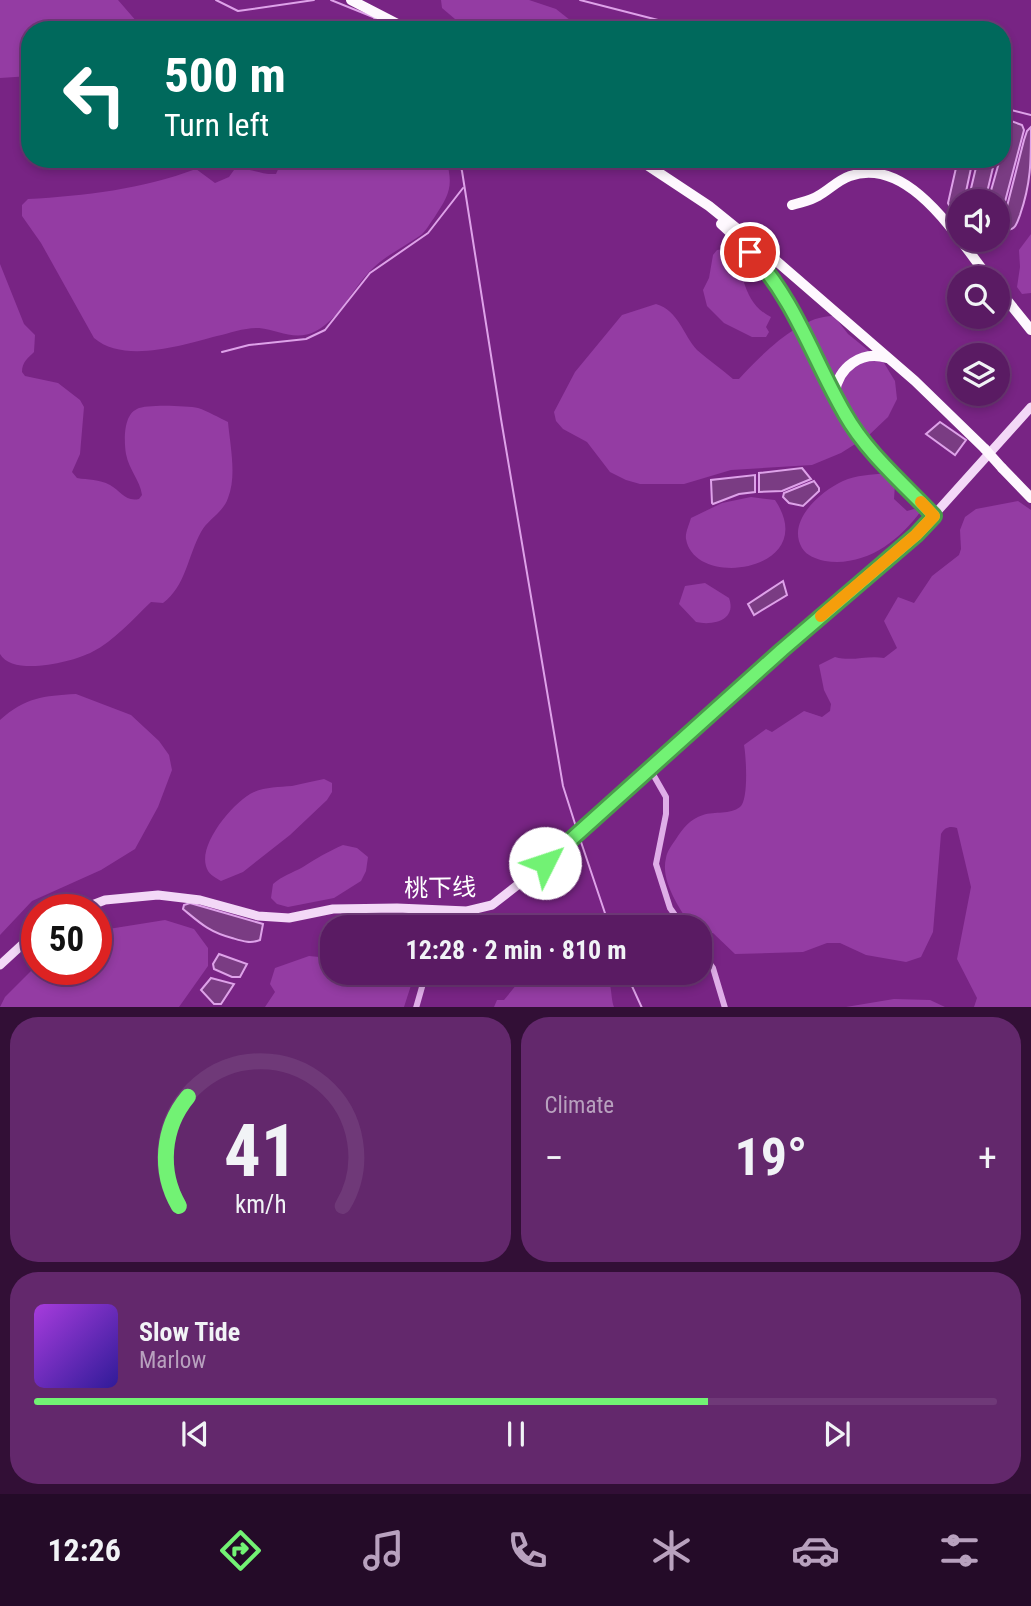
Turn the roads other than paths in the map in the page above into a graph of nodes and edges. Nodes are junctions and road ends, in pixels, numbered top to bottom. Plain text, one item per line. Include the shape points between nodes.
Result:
1 (351, 0) edge
2 (392, 21) edge
3 (652, 168) edge
4 (661, 174) junction
5 (792, 205) dead end
6 (979, 266) edge
7 (1010, 304) edge
8 (1031, 330) edge
9 (892, 360) junction
10 (835, 393) junction
11 (1031, 407) edge
12 (1028, 495) edge
13 (934, 516) junction
14 (650, 769) junction
15 (112, 899) edge
16 (427, 910) junction
17 (427, 915) edge
18 (675, 915) edge
19 (21, 946) edge
20 (0, 965) edge
21 (712, 967) edge
22 (422, 985) edge
23 (416, 1007) edge
24 (725, 1007) edge

1 - 2 highway
3 - 4 highway
4 - 9 highway via 709,206
4 - 10 highway via 768,270
5 - 6 highway via 816,198 849,176 886,174 918,192
7 - 8 highway
9 - 10 highway via 862,356 842,371
9 - 12 highway, bridge
10 - 13 highway via 856,431
11 - 13 main road, 桃下线
13 - 14 main road, 桃下线
14 - 16 main road, 桃下线 via 502,900 467,911
14 - 18 street via 666,797 656,864
15 - 16 main road, 桃下线 via 158,895 200,900 270,918 333,909
16 - 17 street
19 - 20 main road
21 - 24 street
22 - 23 street

